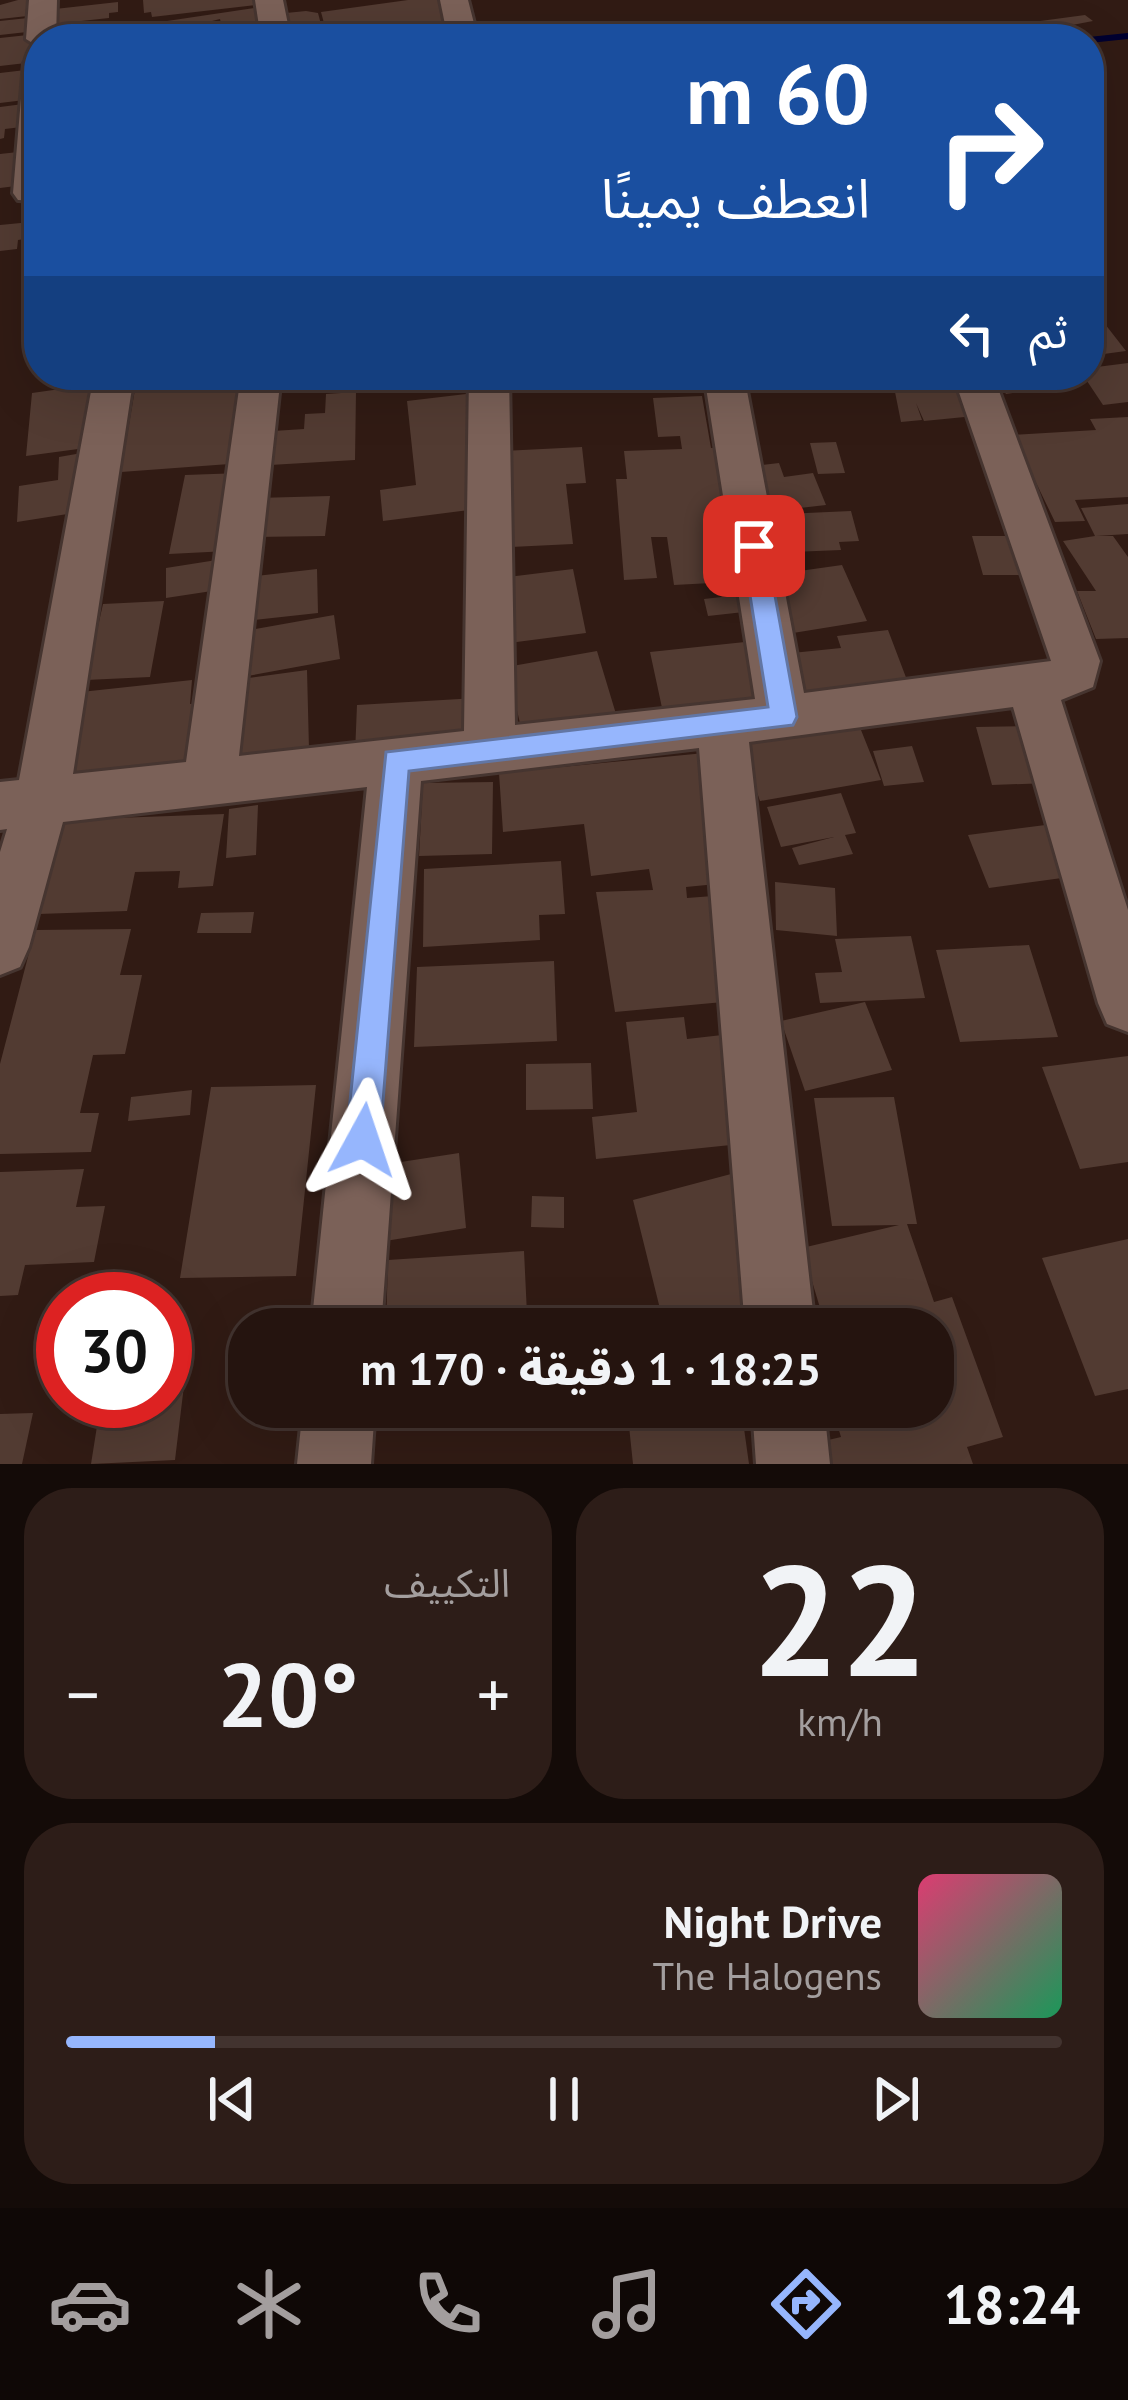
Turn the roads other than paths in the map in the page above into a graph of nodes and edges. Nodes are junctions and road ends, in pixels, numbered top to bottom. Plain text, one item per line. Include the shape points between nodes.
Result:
1 (111, 390) edge
2 (259, 390) edge
3 (489, 390) edge
4 (727, 390) edge
5 (979, 390) edge
6 (1048, 682) junction
7 (783, 717) junction
8 (722, 724) junction
9 (490, 750) junction
10 (396, 761) junction
11 (208, 785) junction
12 (21, 804) edge
13 (0, 947) edge
14 (1128, 1003) edge
15 (348, 1308) edge
16 (778, 1308) edge
17 (337, 1428) edge
18 (790, 1428) edge
19 (334, 1464) edge
20 (793, 1464) edge

1 - 12 street
2 - 11 street
3 - 9 street
4 - 7 street
5 - 6 street via 1076,661 1076,673
6 - 7 street
6 - 14 street
7 - 8 street
8 - 9 street
8 - 16 street
9 - 10 street
10 - 11 street
10 - 15 street
11 - 12 street
12 - 13 street
17 - 19 street
18 - 20 street

